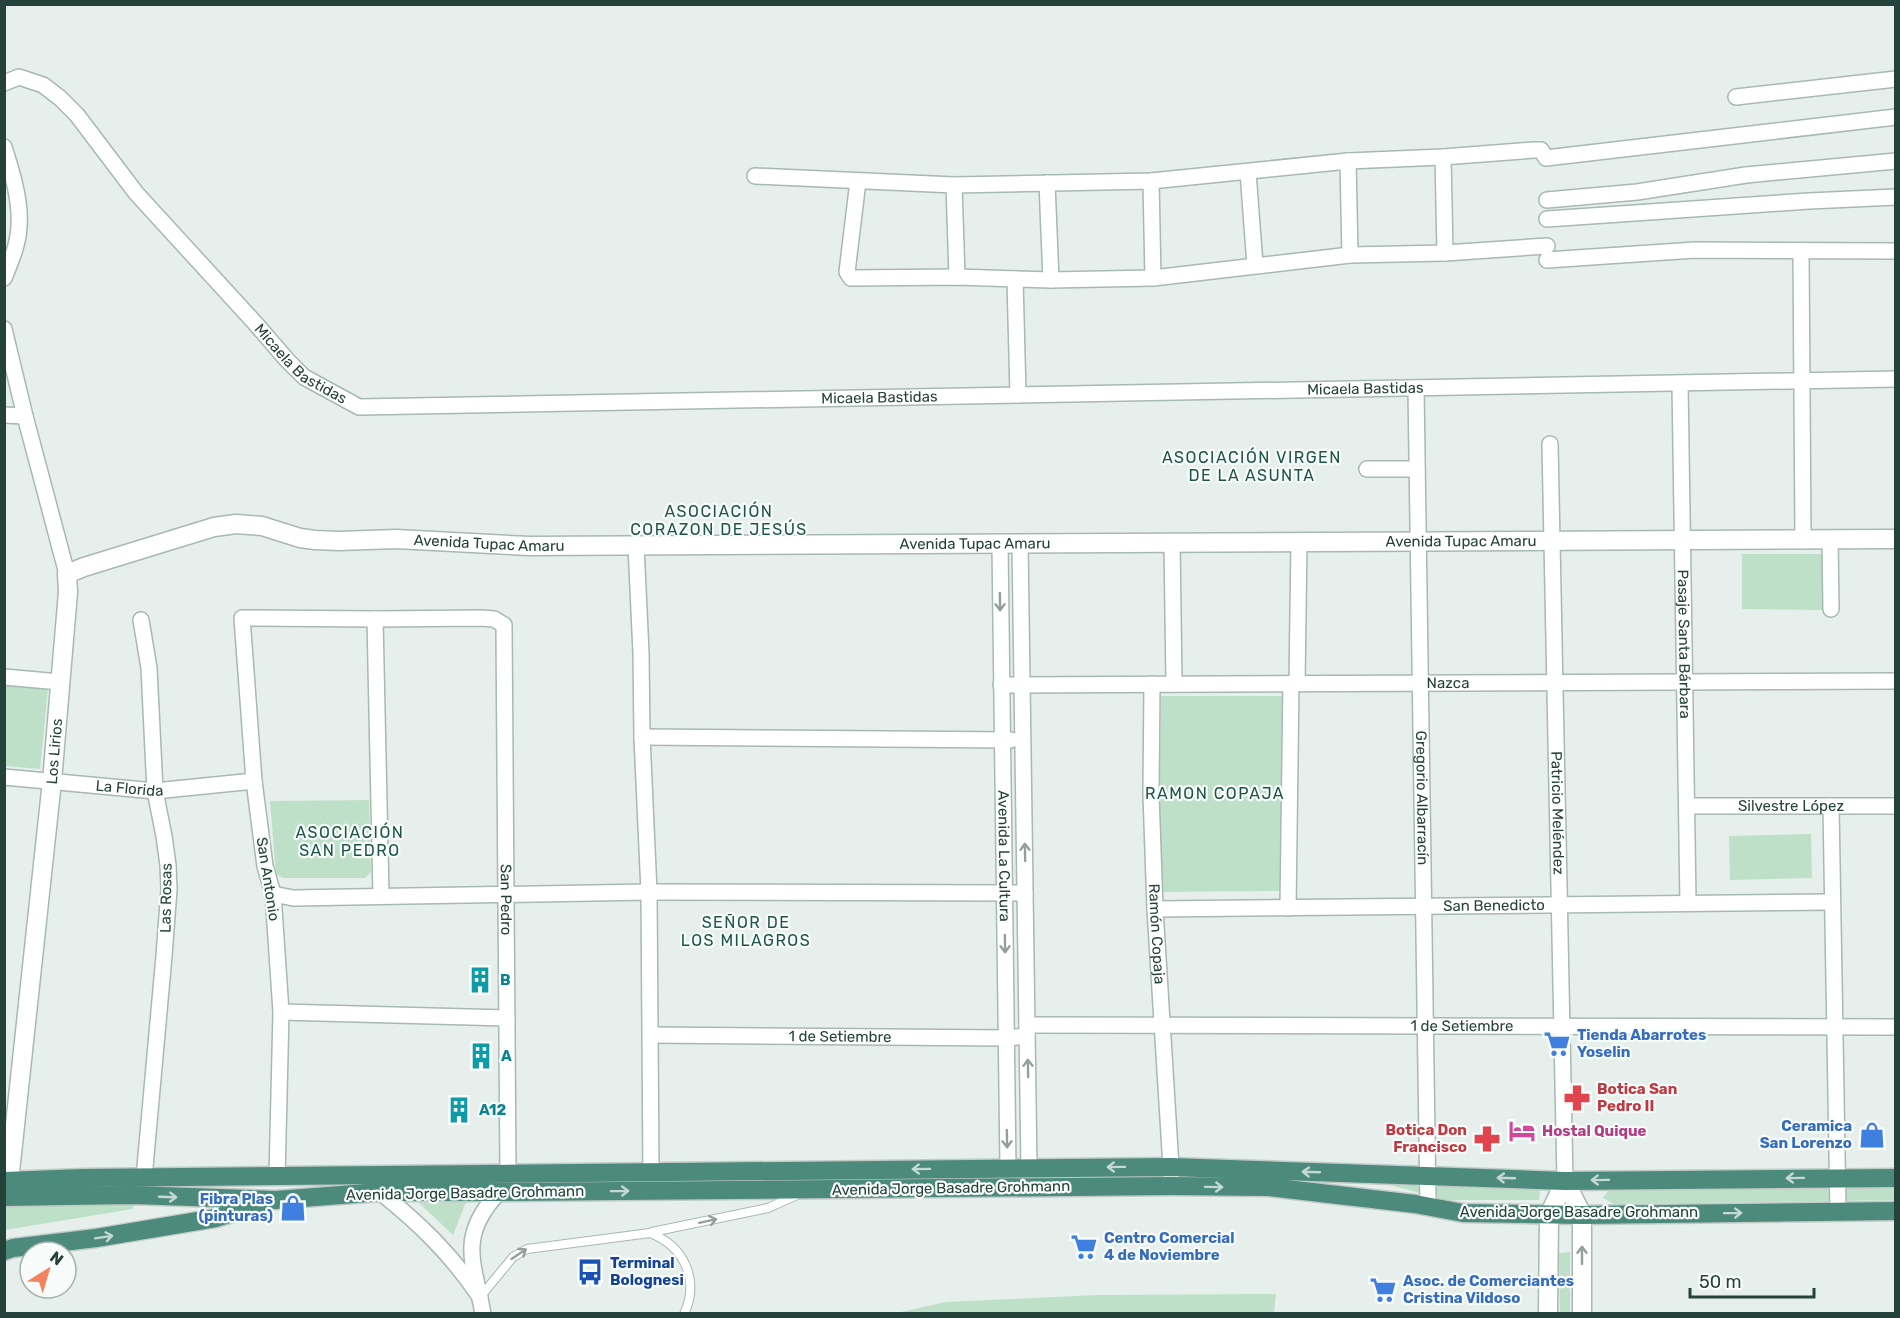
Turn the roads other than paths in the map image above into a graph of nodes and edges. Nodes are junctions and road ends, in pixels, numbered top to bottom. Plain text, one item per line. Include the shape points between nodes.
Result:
1 (1896, 79) edge
2 (4, 82) edge
3 (1736, 97) dead end
4 (1896, 117) edge
5 (4, 147) edge
6 (1443, 157) junction
7 (1348, 161) junction
8 (1896, 161) edge
9 (1248, 172) junction
10 (755, 176) dead end
11 (858, 181) junction
12 (1151, 181) junction
13 (1047, 183) junction
14 (954, 185) junction
15 (1896, 197) edge
16 (1547, 200) dead end
17 (1547, 219) dead end
18 (1896, 251) edge
19 (1801, 252) junction
20 (1445, 253) junction
21 (1350, 255) junction
22 (1255, 265) junction
23 (5, 274) edge
24 (957, 277) junction
25 (1153, 278) junction
26 (1015, 279) junction
27 (1052, 280) junction
28 (4, 329) edge
29 (1896, 379) edge
30 (1802, 381) junction
31 (1680, 384) junction
32 (1416, 388) junction
33 (1018, 395) junction
34 (4, 415) edge
35 (25, 416) junction
36 (1550, 444) dead end
37 (1367, 469) dead end
38 (1417, 469) junction
39 (1803, 539) junction
40 (1830, 539) junction
41 (1896, 539) edge
42 (1682, 540) junction
43 (1418, 541) junction
44 (1552, 541) junction
45 (1299, 542) junction
46 (1172, 543) junction
47 (1000, 544) junction
48 (1020, 544) junction
49 (636, 546) junction
50 (67, 574) junction
51 (1831, 609) dead end
52 (141, 620) dead end
53 (375, 620) junction
54 (4, 677) edge
55 (1685, 681) junction
56 (1896, 681) edge
57 (60, 682) junction
58 (1420, 682) junction
59 (1555, 682) junction
60 (1294, 683) junction
61 (1022, 684) junction
62 (1152, 684) junction
63 (1174, 684) junction
64 (1001, 685) junction
65 (642, 737) junction
66 (1002, 740) junction
67 (1023, 741) junction
68 (4, 777) edge
69 (254, 781) junction
70 (52, 782) junction
71 (155, 791) junction
72 (1687, 806) junction
73 (1831, 806) junction
74 (1896, 806) edge
75 (649, 892) junction
76 (1004, 892) junction
77 (1025, 892) junction
78 (273, 894) junction
79 (506, 894) junction
80 (381, 896) junction
81 (1832, 902) junction
82 (1688, 903) junction
83 (1559, 905) junction
84 (1423, 906) junction
85 (1288, 908) junction
86 (1155, 909) junction
87 (281, 1012) junction
88 (507, 1018) junction
89 (1162, 1025) junction
90 (1425, 1025) junction
91 (1562, 1026) junction
92 (1834, 1026) junction
93 (1896, 1027) edge
94 (1027, 1030) junction
95 (651, 1035) junction
96 (1006, 1038) junction
97 (1171, 1167) junction
98 (1008, 1168) junction
99 (1029, 1168) junction
100 (651, 1172) junction
101 (508, 1174) junction
102 (1427, 1176) junction
103 (277, 1177) junction
104 (144, 1178) junction
105 (1837, 1178) junction
106 (1896, 1178) edge
107 (1565, 1180) junction
108 (6, 1184) edge
109 (1171, 1186) junction
110 (810, 1189) junction
111 (380, 1192) junction
112 (499, 1192) junction
113 (276, 1200) junction
114 (1428, 1207) junction
115 (1838, 1211) junction
116 (1896, 1211) edge
117 (1549, 1215) junction
118 (1582, 1215) junction
119 (650, 1233) junction
120 (4, 1251) edge
121 (480, 1297) junction
122 (483, 1314) edge
123 (684, 1314) edge
124 (1548, 1314) edge
125 (1582, 1314) edge

1 - 3 street
2 - 33 street, Micaela Bastidas via 19,77 43,85 60,98 136,193 287,360 304,377 359,407
4 - 6 street via 1546,158 1541,150
5 - 23 street via 18,203 19,226
6 - 7 street
6 - 20 street
7 - 9 street
7 - 21 street
8 - 16 street
9 - 12 street
9 - 22 street
10 - 11 street
11 - 14 street
11 - 24 street via 848,276
12 - 13 street
12 - 25 street
13 - 14 street
13 - 27 street
14 - 24 street
15 - 17 street
18 - 19 street
19 - 20 street
19 - 30 street
20 - 21 street
21 - 22 street
22 - 25 street
24 - 26 street
25 - 27 street
26 - 27 street
26 - 33 street
28 - 35 street, Los Lirios
29 - 30 street, Micaela Bastidas
30 - 31 street, Micaela Bastidas
30 - 39 street
31 - 32 street, Micaela Bastidas
31 - 42 street, Pasaje Santa Bárbara
32 - 33 street, Micaela Bastidas
32 - 38 street, Gregorio Albarracín
34 - 35 street
35 - 50 street, Los Lirios
36 - 44 street, Patricio Meléndez
37 - 38 street
38 - 43 street, Gregorio Albarracín
39 - 40 street, Avenida Tupac Amaru
39 - 42 street, Avenida Tupac Amaru
40 - 41 street, Avenida Tupac Amaru
40 - 51 street
42 - 44 street, Avenida Tupac Amaru
42 - 55 street, Pasaje Santa Bárbara
43 - 44 street, Avenida Tupac Amaru
43 - 45 street, Avenida Tupac Amaru
43 - 58 street, Gregorio Albarracín
44 - 59 street, Patricio Meléndez
45 - 46 street, Avenida Tupac Amaru
45 - 60 street
46 - 48 street, Avenida Tupac Amaru
46 - 63 street
47 - 48 street, Avenida Tupac Amaru
47 - 49 street, Avenida Tupac Amaru
47 -> 64 street, Avenida La Cultura
48 - 61 street, Avenida La Cultura
49 - 50 street, Avenida Tupac Amaru via 339,541 300,538 262,526 236,524 214,527
49 - 65 street
50 - 57 street, Los Lirios
52 - 71 street, Las Rosas via 149,668
53 - 69 street, San Antonio via 242,618
53 - 79 street, San Pedro via 482,618 504,625
53 - 80 street
54 - 57 street
55 - 56 street, Nazca
55 - 59 street, Nazca
55 - 72 street, Pasaje Santa Bárbara
57 - 70 street, Los Lirios
58 - 59 street, Nazca
58 - 60 street, Nazca
58 - 84 street, Gregorio Albarracín
59 - 83 street, Patricio Meléndez
60 - 63 street, Nazca
60 - 85 street
61 - 62 street, Nazca
61 - 64 street, Nazca
61 - 67 street, Avenida La Cultura
62 - 63 street, Nazca
62 - 86 street, Ramón Copaja
64 - 66 street, Avenida La Cultura
65 - 66 street
65 - 75 street
66 - 67 street
66 - 76 street, Avenida La Cultura
77 -> 67 street, Avenida La Cultura
68 - 70 street, La Florida
69 - 71 street, La Florida
69 - 78 street, San Antonio via 265,866
70 - 71 street, La Florida
70 - 108 street, Los Lirios
71 - 104 street, Las Rosas via 169,889
72 - 73 street, Silvestre López
72 - 82 street, Pasaje Santa Bárbara
73 - 74 street, Silvestre López
73 - 81 street
75 - 76 street
75 - 79 street
75 - 95 street
76 - 77 street
76 -> 96 street, Avenida La Cultura
77 - 94 street, Avenida La Cultura
78 - 80 street via 293,898
78 - 87 street, San Antonio
79 - 80 street
79 - 88 street, San Pedro
81 - 82 street, San Benedicto
81 - 92 street
82 - 83 street, San Benedicto
83 - 84 street, San Benedicto
83 - 91 street, Patricio Meléndez
84 - 85 street, San Benedicto
84 - 90 street, Gregorio Albarracín
85 - 86 street, San Benedicto
86 - 89 street, Ramón Copaja
87 - 88 street
87 - 103 street, San Antonio
88 - 101 street, San Pedro
89 - 90 street, 1 de Setiembre
89 - 94 street, 1 de Setiembre
89 - 97 street, Ramón Copaja
90 - 91 street, 1 de Setiembre
90 - 102 street, Gregorio Albarracín
91 - 92 street, 1 de Setiembre
91 - 107 street, Patricio Meléndez
92 - 93 street, 1 de Setiembre
92 - 105 street
94 - 96 street, 1 de Setiembre
99 -> 94 street, Avenida La Cultura
95 - 96 street, 1 de Setiembre
95 - 100 street
96 -> 98 street, Avenida La Cultura
97 -> 99 highway, Avenida Jorge Basadre Grohmann
102 -> 97 highway, Avenida Jorge Basadre Grohmann
97 - 109 street, Ramón Copaja
98 - 99 highway, Avenida Jorge Basadre Grohmann
98 -> 100 highway, Avenida Jorge Basadre Grohmann
100 - 101 highway, Avenida Jorge Basadre Grohmann
101 - 103 highway, Avenida Jorge Basadre Grohmann
107 -> 102 highway, Avenida Jorge Basadre Grohmann
102 - 114 street, Gregorio Albarracín
103 - 104 highway, Avenida Jorge Basadre Grohmann
104 - 108 highway, Avenida Jorge Basadre Grohmann
105 - 106 highway, Avenida Jorge Basadre Grohmann
105 -> 107 highway, Avenida Jorge Basadre Grohmann
105 - 115 street
107 - 117 street
107 - 118 street
108 -> 113 highway, Avenida Jorge Basadre Grohmann via 133,1196
109 - 110 highway, Avenida Jorge Basadre Grohmann
109 -> 114 highway, Avenida Jorge Basadre Grohmann via 1269,1187
112 -> 110 highway, Avenida Jorge Basadre Grohmann
119 -> 110 lane via 768,1208
111 - 112 highway, Avenida Jorge Basadre Grohmann
111 - 113 highway, Avenida Jorge Basadre Grohmann
111 - 121 street via 443,1247
112 - 121 street via 483,1212 473,1234 471,1259
120 -> 113 highway via 216,1218
114 - 117 highway, Avenida Jorge Basadre Grohmann via 1463,1213
115 - 116 highway, Avenida Jorge Basadre Grohmann
118 -> 115 highway, Avenida Jorge Basadre Grohmann
117 - 118 highway, Avenida Jorge Basadre Grohmann
117 - 124 street
125 -> 118 street
121 -> 119 lane via 513,1257 527,1248
119 - 123 lane via 674,1247 686,1263 691,1284
121 - 122 street

